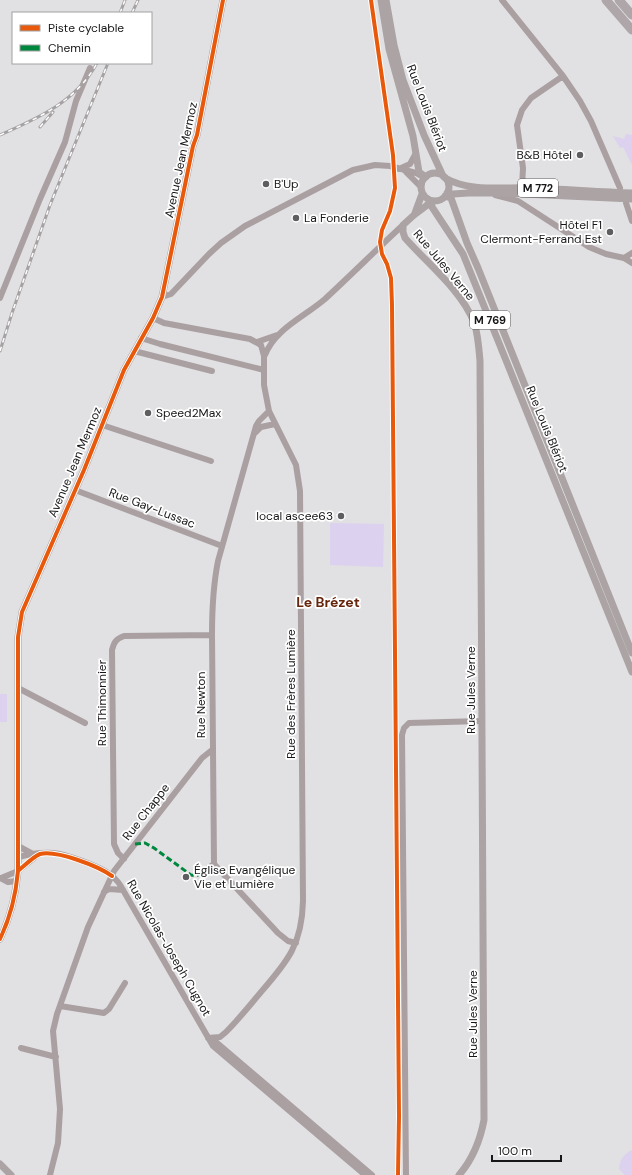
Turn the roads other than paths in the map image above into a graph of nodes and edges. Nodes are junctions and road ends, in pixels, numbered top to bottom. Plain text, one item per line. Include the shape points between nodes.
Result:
1 (223, 0) edge
2 (381, 0) edge
3 (386, 0) edge
4 (502, 0) edge
5 (606, 0) edge
6 (619, 0) edge
7 (623, 0) edge
8 (632, 8) edge
9 (632, 15) edge
10 (632, 30) edge
11 (90, 68) dead end
12 (562, 76) junction
13 (416, 153) junction
14 (402, 170) junction
15 (425, 177) junction
16 (444, 177) junction
17 (522, 187) junction
18 (620, 188) dead end
19 (422, 190) junction
20 (472, 193) junction
21 (632, 193) edge
22 (446, 195) junction
23 (431, 201) junction
24 (629, 201) edge
25 (420, 210) junction
26 (414, 215) junction
27 (442, 220) junction
28 (632, 220) edge
29 (403, 225) junction
30 (389, 238) junction
31 (405, 238) junction
32 (466, 243) junction
33 (632, 254) edge
34 (624, 258) junction
35 (632, 259) edge
36 (632, 263) edge
37 (162, 297) junction
38 (0, 298) edge
39 (153, 318) junction
40 (277, 335) junction
41 (141, 338) junction
42 (256, 342) junction
43 (134, 351) junction
44 (264, 356) junction
45 (264, 370) junction
46 (212, 371) dead end
47 (269, 411) junction
48 (275, 424) junction
49 (102, 425) junction
50 (253, 436) junction
51 (211, 461) dead end
52 (75, 490) junction
53 (222, 546) junction
54 (212, 635) junction
55 (632, 653) edge
56 (632, 672) edge
57 (18, 688) junction
58 (482, 721) junction
59 (85, 723) dead end
60 (212, 750) junction
61 (18, 846) junction
62 (31, 853) junction
63 (39, 854) junction
64 (19, 857) junction
65 (124, 858) junction
66 (214, 864) junction
67 (18, 871) junction
68 (203, 872) dead end
69 (112, 876) junction
70 (0, 878) edge
71 (17, 881) junction
72 (8, 882) junction
73 (123, 890) junction
74 (104, 892) junction
75 (14, 894) junction
76 (0, 939) edge
77 (296, 943) junction
78 (125, 983) dead end
79 (60, 1006) junction
80 (226, 1032) junction
81 (208, 1038) junction
82 (218, 1044) junction
83 (21, 1048) dead end
84 (56, 1057) junction
85 (0, 1164) edge
86 (11, 1175) edge
87 (50, 1175) edge
88 (365, 1175) edge
89 (372, 1175) edge
90 (406, 1175) edge
91 (459, 1175) edge

1 - 37 main road, Avenue Jean Mermoz
2 - 13 main road, Rue Louis Blériot via 389,49
3 - 16 main road, Rue Louis Blériot via 403,80 424,135
4 - 12 street
5 - 10 highway
6 - 9 highway
7 - 8 highway
11 - 38 street via 76,101 64,142
12 - 17 street via 531,98 522,110 517,125 523,168
12 - 18 street via 591,121
13 - 14 street via 410,164
13 - 15 main road, Rue Louis Blériot via 419,172
14 - 15 street
14 - 19 street
14 - 37 street via 374,165 353,170 245,226 209,254 171,294
15 - 16 main road via 432,174
15 - 19 main road
16 - 17 main road, M 772 via 462,186
16 - 22 main road via 449,187
17 - 21 main road, M 772
19 - 23 main road
19 - 26 main road
20 - 22 main road, M 772
20 - 24 main road, M 772 via 570,195
20 - 32 main road via 456,202
20 - 34 street via 518,201 589,247
22 - 23 main road via 439,201
22 - 32 main road, Rue Louis Blériot / M 769 via 450,198
23 - 25 main road
23 - 27 main road, Rue Louis Blériot / M 769 via 432,207
24 - 28 street
25 - 26 main road
25 - 27 main road via 430,212
26 - 29 main road
27 - 56 main road, Rue Louis Blériot / M 769 via 463,254
29 - 30 street
29 - 31 main road, Rue Jules Verne
30 - 31 street
30 - 40 street via 323,300
31 - 58 main road, Rue Jules Verne via 461,299 477,334 480,361
32 - 55 main road, Rue Louis Blériot / M 769
33 - 34 street
33 - 35 street
34 - 36 street
37 - 39 main road, Avenue Jean Mermoz
39 - 41 main road, Avenue Jean Mermoz
39 - 42 street via 164,323
40 - 42 street
40 - 44 street
41 - 43 main road, Avenue Jean Mermoz
41 - 45 street
42 - 44 street, Rue des Frères Lumière via 261,345
43 - 46 street
43 - 49 main road, Avenue Jean Mermoz
44 - 45 street, Rue des Frères Lumière
45 - 47 street, Rue des Frères Lumière
47 - 48 street, Rue des Frères Lumière
47 - 50 street, Rue Newton via 257,424
48 - 50 street via 261,427
48 - 77 street, Rue des Frères Lumière via 296,465 300,491 303,901 301,927
49 - 51 street
49 - 52 main road, Avenue Jean Mermoz
50 - 53 street, Rue Newton
52 - 53 street, Rue Gay-Lussac
52 - 57 main road, Avenue Jean Mermoz via 22,612 18,637
53 - 54 street, Rue Newton via 214,580
54 - 60 street, Rue Newton
54 - 65 street, Rue Thimonnier via 124,636 114,643 114,844
57 - 59 street
57 - 61 main road, Avenue Jean Mermoz
58 - 90 street via 409,723 402,735
58 - 91 main road, Rue Jules Verne via 484,1120 475,1150
60 - 65 street, Rue Chappe via 202,758
60 - 66 street, Rue Newton
61 - 62 street, Rue Nicolas-Joseph Cugnot
61 - 64 main road, Avenue Jean Mermoz
62 - 63 street, Rue Nicolas-Joseph Cugnot
62 - 64 street, Rue Nicolas-Joseph Cugnot
63 - 67 street
63 - 69 street, Rue Nicolas-Joseph Cugnot via 52,853 64,856 104,870
64 - 67 main road, Avenue Jean Mermoz
65 - 69 street, Rue Chappe
66 - 68 street
66 - 77 street via 278,933 288,941
67 - 70 street
67 - 71 main road, Avenue Jean Mermoz
69 - 73 street, Rue Nicolas-Joseph Cugnot
69 - 74 street, Rue Chappe
70 - 72 street
71 - 72 street
71 - 75 main road, Avenue Jean Mermoz
72 - 75 street
73 - 74 street via 109,889
73 - 81 street, Rue Nicolas-Joseph Cugnot
74 - 79 street, Rue Chappe via 88,927
75 - 76 main road, Avenue Jean Mermoz
77 - 80 street, Rue des Frères Lumière via 281,969
78 - 79 street via 104,1013
79 - 84 street, Rue Chappe via 53,1031
80 - 81 street via 220,1037
80 - 82 street, Rue des Frères Lumière
81 - 82 street, Rue Nicolas-Joseph Cugnot
81 - 88 street, Rue Nicolas-Joseph Cugnot via 223,1055
82 - 89 street, Rue Nicolas-Joseph Cugnot
83 - 84 street
84 - 87 street, Rue Chappe via 60,1126
85 - 86 main road

